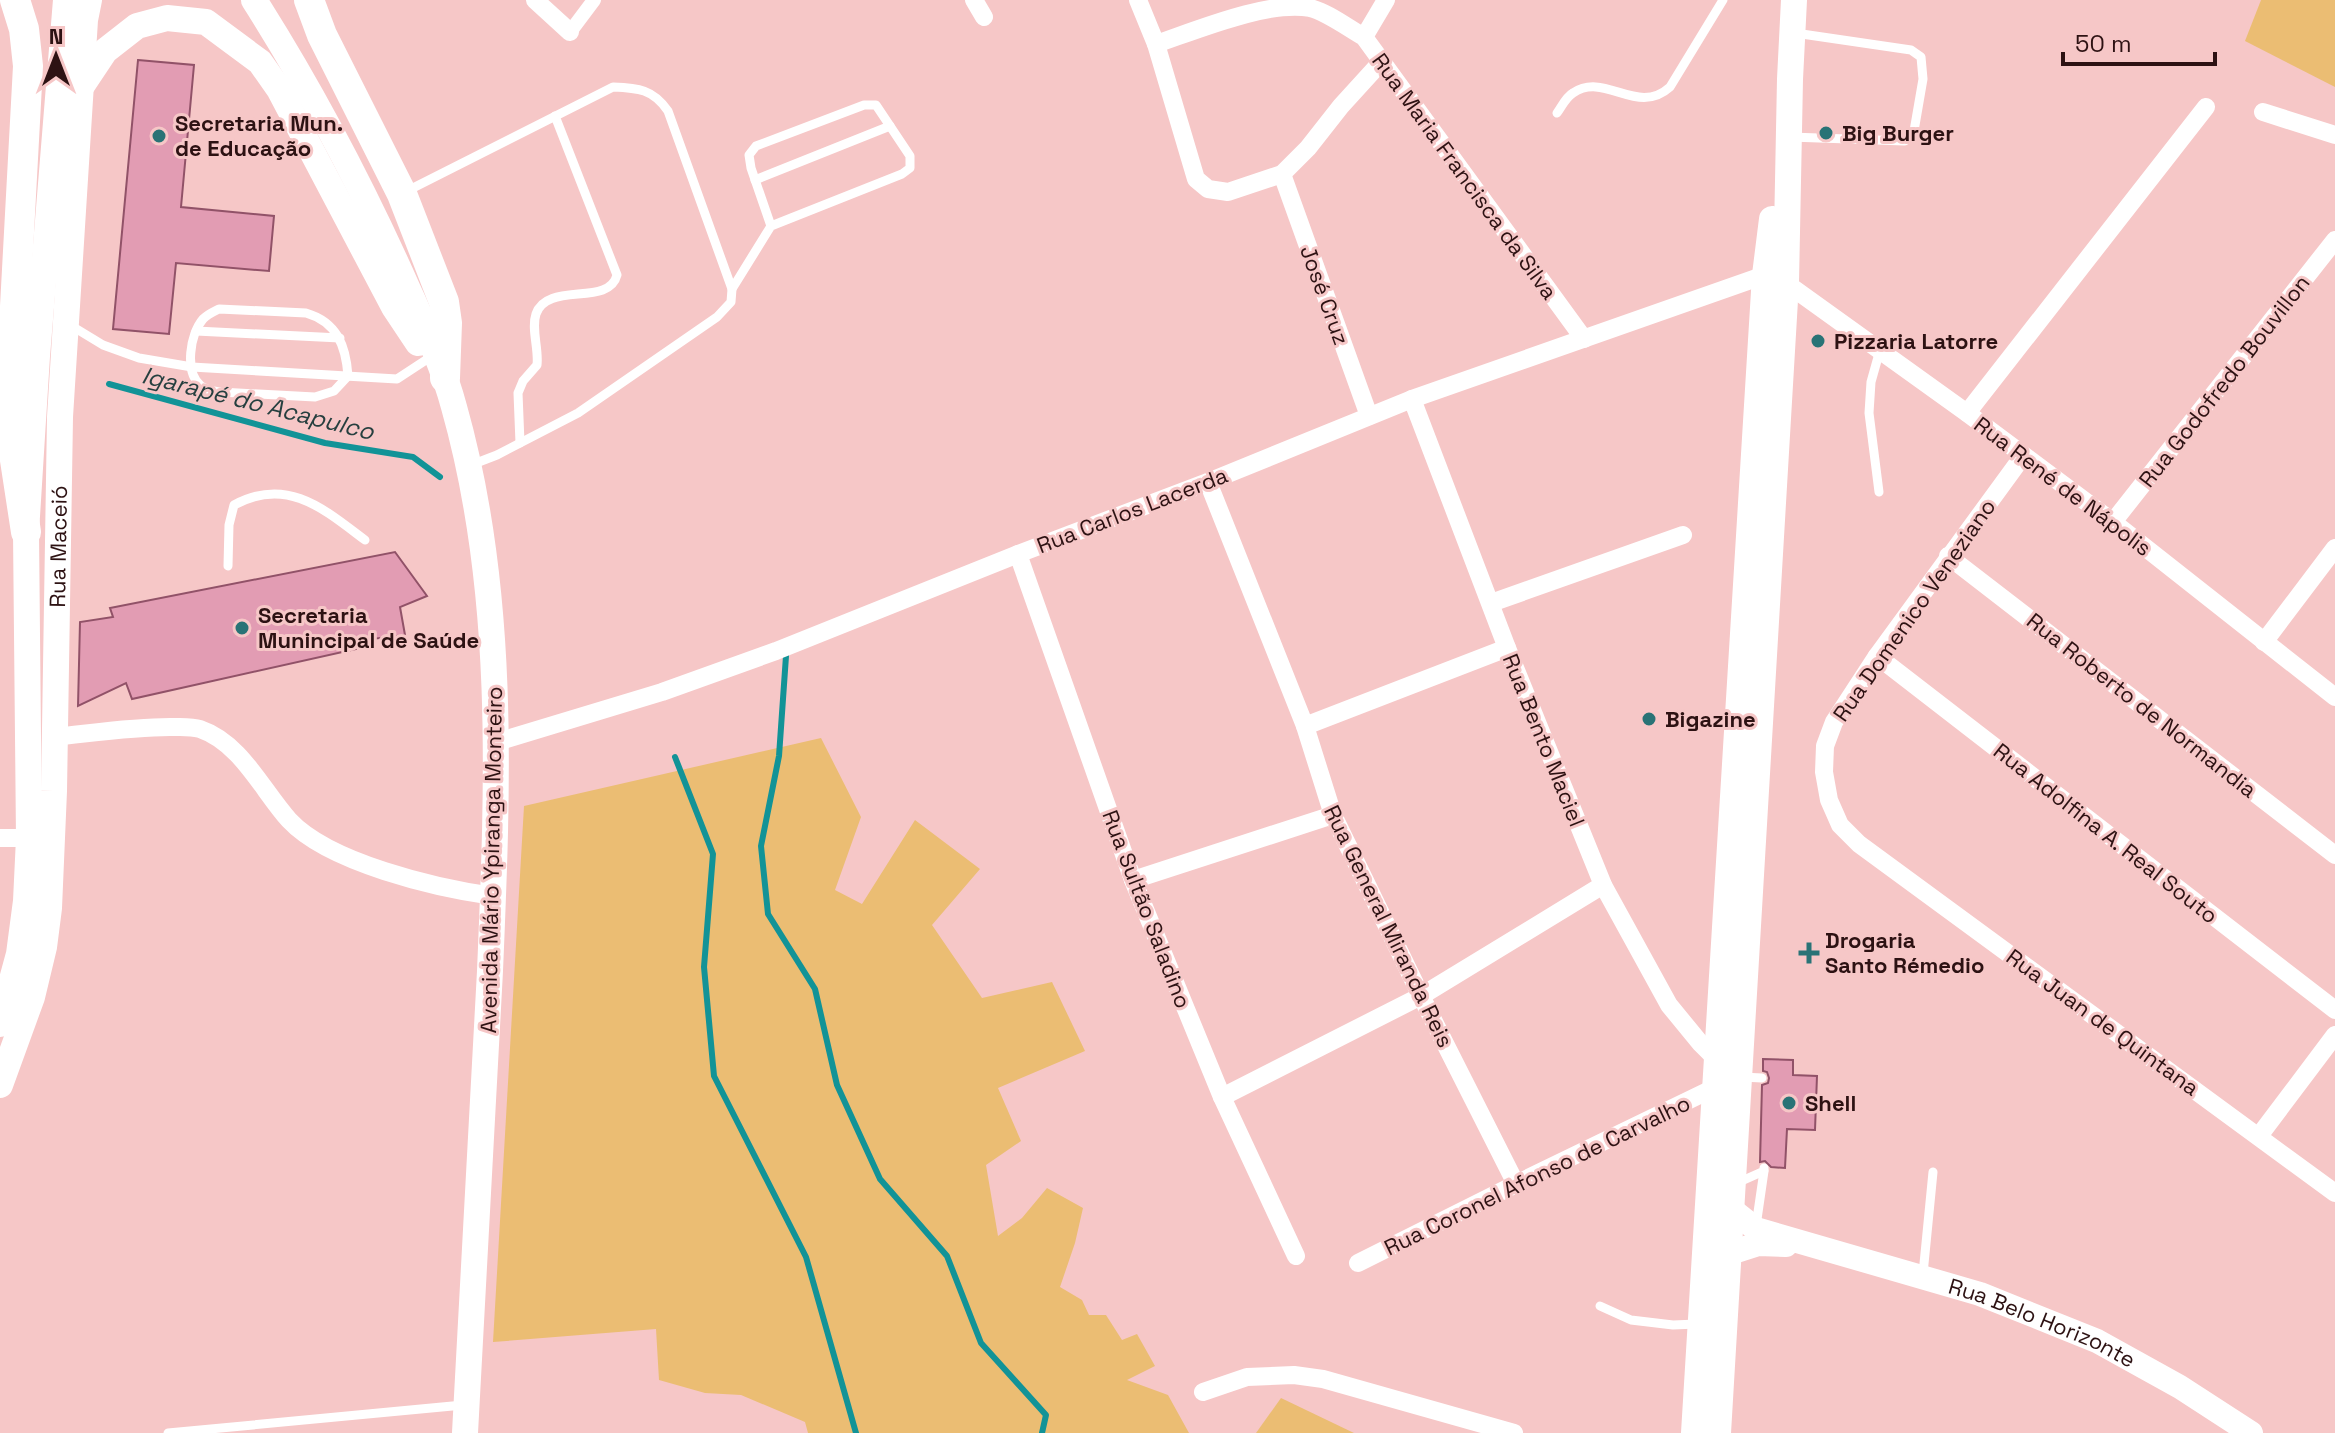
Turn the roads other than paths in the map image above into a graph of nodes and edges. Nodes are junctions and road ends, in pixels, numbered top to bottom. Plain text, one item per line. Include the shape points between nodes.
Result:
1 (15, 0) edge
2 (66, 0) edge
3 (89, 0) edge
4 (254, 0) edge
5 (309, 0) edge
6 (535, 0) edge
7 (594, 0) edge
8 (974, 0) edge
9 (1138, 0) edge
10 (1386, 0) edge
11 (1723, 0) edge
12 (1794, 0) edge
13 (984, 17) dead end
14 (570, 32) joint
15 (1792, 32) junction
16 (1364, 37) junction
17 (1156, 44) junction
18 (1382, 61) junction
19 (1790, 79) junction
20 (81, 87) junction
21 (2206, 107) dead end
22 (2263, 112) dead end
23 (1557, 113) dead end
24 (555, 116) junction
25 (890, 126) junction
26 (2335, 135) edge
27 (1789, 137) junction
28 (1282, 174) junction
29 (755, 180) junction
30 (402, 194) junction
31 (771, 226) junction
32 (2335, 240) edge
33 (1776, 279) junction
34 (732, 289) junction
35 (66, 326) junction
36 (196, 331) junction
37 (340, 338) junction
38 (1584, 339) junction
39 (1880, 350) junction
40 (192, 367) junction
41 (437, 368) junction
42 (348, 376) junction
43 (1412, 399) junction
44 (1967, 413) junction
45 (1369, 416) junction
46 (520, 443) junction
47 (2023, 456) junction
48 (468, 466) junction
49 (1208, 482) junction
50 (1879, 492) dead end
51 (2113, 522) junction
52 (26, 532) junction
53 (1683, 535) dead end
54 (365, 540) dead end
55 (2335, 548) edge
56 (1018, 554) junction
57 (1948, 556) junction
58 (228, 566) dead end
59 (1491, 603) junction
60 (2264, 642) junction
61 (1507, 648) junction
62 (1877, 656) junction
63 (2335, 697) edge
64 (1750, 723) junction
65 (1305, 726) junction
66 (54, 737) junction
67 (497, 742) junction
68 (1824, 772) joint
69 (1333, 815) junction
70 (0, 838) edge
71 (29, 838) junction
72 (2335, 855) edge
73 (1133, 880) junction
74 (1603, 885) junction
75 (493, 896) junction
76 (1421, 996) junction
77 (2335, 1010) edge
78 (0, 1024) edge
79 (2335, 1035) edge
80 (1716, 1059) junction
81 (1739, 1081) junction
82 (0, 1085) edge
83 (1222, 1097) junction
84 (2259, 1136) junction
85 (1933, 1172) dead end
86 (1516, 1184) junction
87 (2335, 1193) edge
88 (1733, 1197) junction
89 (1756, 1229) junction
90 (1816, 1245) junction
91 (1730, 1253) junction
92 (1296, 1256) dead end
93 (1358, 1263) dead end
94 (1923, 1277) junction
95 (1600, 1306) dead end
96 (1700, 1324) junction
97 (1203, 1392) dead end
98 (466, 1405) junction
99 (168, 1433) edge
100 (465, 1433) edge
101 (1514, 1433) edge
102 (1694, 1433) edge
103 (1718, 1433) edge
104 (2251, 1433) edge

1 - 52 main road via 28,66 10,399
2 - 52 main road, Rua Maceió
3 - 20 main road, Rua Maceió
4 - 41 main road, Avenida Mário Ypiranga Monteiro via 373,210
5 - 30 main road
6 - 14 street
7 - 14 street
8 - 13 street
9 - 17 street
10 - 16 street
11 - 23 lane via 1661,95 1642,98 1586,87 1568,97
12 - 15 main road
15 - 19 main road
15 - 27 lane via 1911,50 1921,57 1923,79 1914,131 1905,141
16 - 17 street, Rua Maria Francisca da Silva via 1311,8 1284,4
16 - 18 street, Rua Maria Francisca da Silva
17 - 28 street via 1196,179 1208,189 1228,192
18 - 28 street
18 - 38 street, Rua Maria Francisca da Silva
19 - 27 main road
19 - 33 main road
20 - 35 main road, Rua Maceió
20 - 41 main road via 105,51 137,26 167,18 206,22 234,40 260,62 279,89 394,307
21 - 44 street
22 - 26 street
24 - 30 lane
24 - 34 lane via 613,87 638,88 659,98
24 - 46 lane via 617,275 609,289 541,304 535,315 537,365 518,393
25 - 29 lane
25 - 29 lane via 876,105 864,105 756,146 749,155
25 - 31 lane via 910,156 910,168
27 - 33 main road
28 - 45 street, José Cruz
29 - 31 lane
30 - 41 main road via 444,302 447,323
31 - 34 lane
32 - 51 street, Rua Godofredo Bouvillon
33 - 38 street, Rua Carlos Lacerda
33 - 39 street, Rua René de Nápolis
33 - 64 main road
34 - 46 lane via 731,302 717,317 578,413
35 - 40 lane via 139,358
35 - 66 main road, Rua Maceió
36 - 37 lane
36 - 37 lane via 209,314 233,309 306,313 327,323
36 - 40 lane
37 - 42 lane
38 - 43 street, Rua Carlos Lacerda
39 - 44 street, Rua René de Nápolis
39 - 50 lane via 1869,413
40 - 42 lane
40 - 42 lane via 200,385 220,392 315,397 334,391
41 - 42 lane via 397,379
41 - 48 main road, Avenida Mário Ypiranga Monteiro via 456,413
43 - 45 street, Rua Carlos Lacerda
43 - 59 street, Rua Bento Maciel
44 - 47 street, Rua René de Nápolis
45 - 49 street, Rua Carlos Lacerda
46 - 48 lane
47 - 51 street, Rua René de Nápolis
47 - 57 street, Rua Domenico Veneziano
48 - 67 main road, Avenida Mário Ypiranga Monteiro via 481,532
49 - 56 street, Rua Carlos Lacerda
49 - 65 street, Rua General Miranda Reis
51 - 60 street, Rua René de Nápolis
52 - 71 main road, Rua Maceió
53 - 59 street
54 - 58 lane via 293,494 249,497 234,505
55 - 60 street
56 - 67 street, Rua Carlos Lacerda via 662,692
56 - 73 street, Rua Sultão Saladino
57 - 62 street, Rua Domenico Veneziano
57 - 72 street, Rua Roberto de Normandia
59 - 61 street, Rua Bento Maciel
60 - 63 street, Rua René de Nápolis
61 - 65 street
61 - 74 street, Rua Bento Maciel
62 - 68 street, Rua Domenico Veneziano via 1834,722 1825,746
62 - 77 street, Rua Adolfina A. Real Souto
64 - 80 main road
64 - 81 main road
65 - 69 street, Rua General Miranda Reis
66 - 75 street via 196,727 216,735 291,822 318,843 353,860 450,890
66 - 82 main road, Rua Maceió via 44,947
67 - 75 main road, Avenida Mário Ypiranga Monteiro
68 - 84 street, Rua Juan de Quintana via 1840,825 1859,844
69 - 73 street
69 - 76 street, Rua General Miranda Reis
70 - 71 street
71 - 78 main road, Rua Maceió via 19,954
73 - 83 street, Rua Sultão Saladino
74 - 76 street
74 - 80 street, Rua Bento Maciel via 1669,1005
75 - 98 main road, Avenida Mário Ypiranga Monteiro
76 - 83 street
76 - 86 street, Rua General Miranda Reis
79 - 84 street
80 - 81 main road
81 - 86 street, Rua Coronel Afonso de Carvalho
81 - 88 main road
81 - 96 main road
83 - 92 street, Rua Sultão Saladino
84 - 87 street, Rua Juan de Quintana
85 - 94 lane
86 - 93 street, Rua Coronel Afonso de Carvalho
88 - 89 street, Rua Belo Horizonte
88 - 89 lane via 1764,1169
88 - 91 main road
89 - 90 street, Rua Belo Horizonte
90 - 91 street, Rua Belo Horizonte via 1758,1244
90 - 94 street, Rua Belo Horizonte
91 - 103 main road
94 - 104 street, Rua Belo Horizonte via 2097,1341
95 - 96 lane via 1631,1320
96 - 102 main road
97 - 101 street via 1247,1377 1294,1375
98 - 99 lane
98 - 100 main road, Avenida Mário Ypiranga Monteiro

